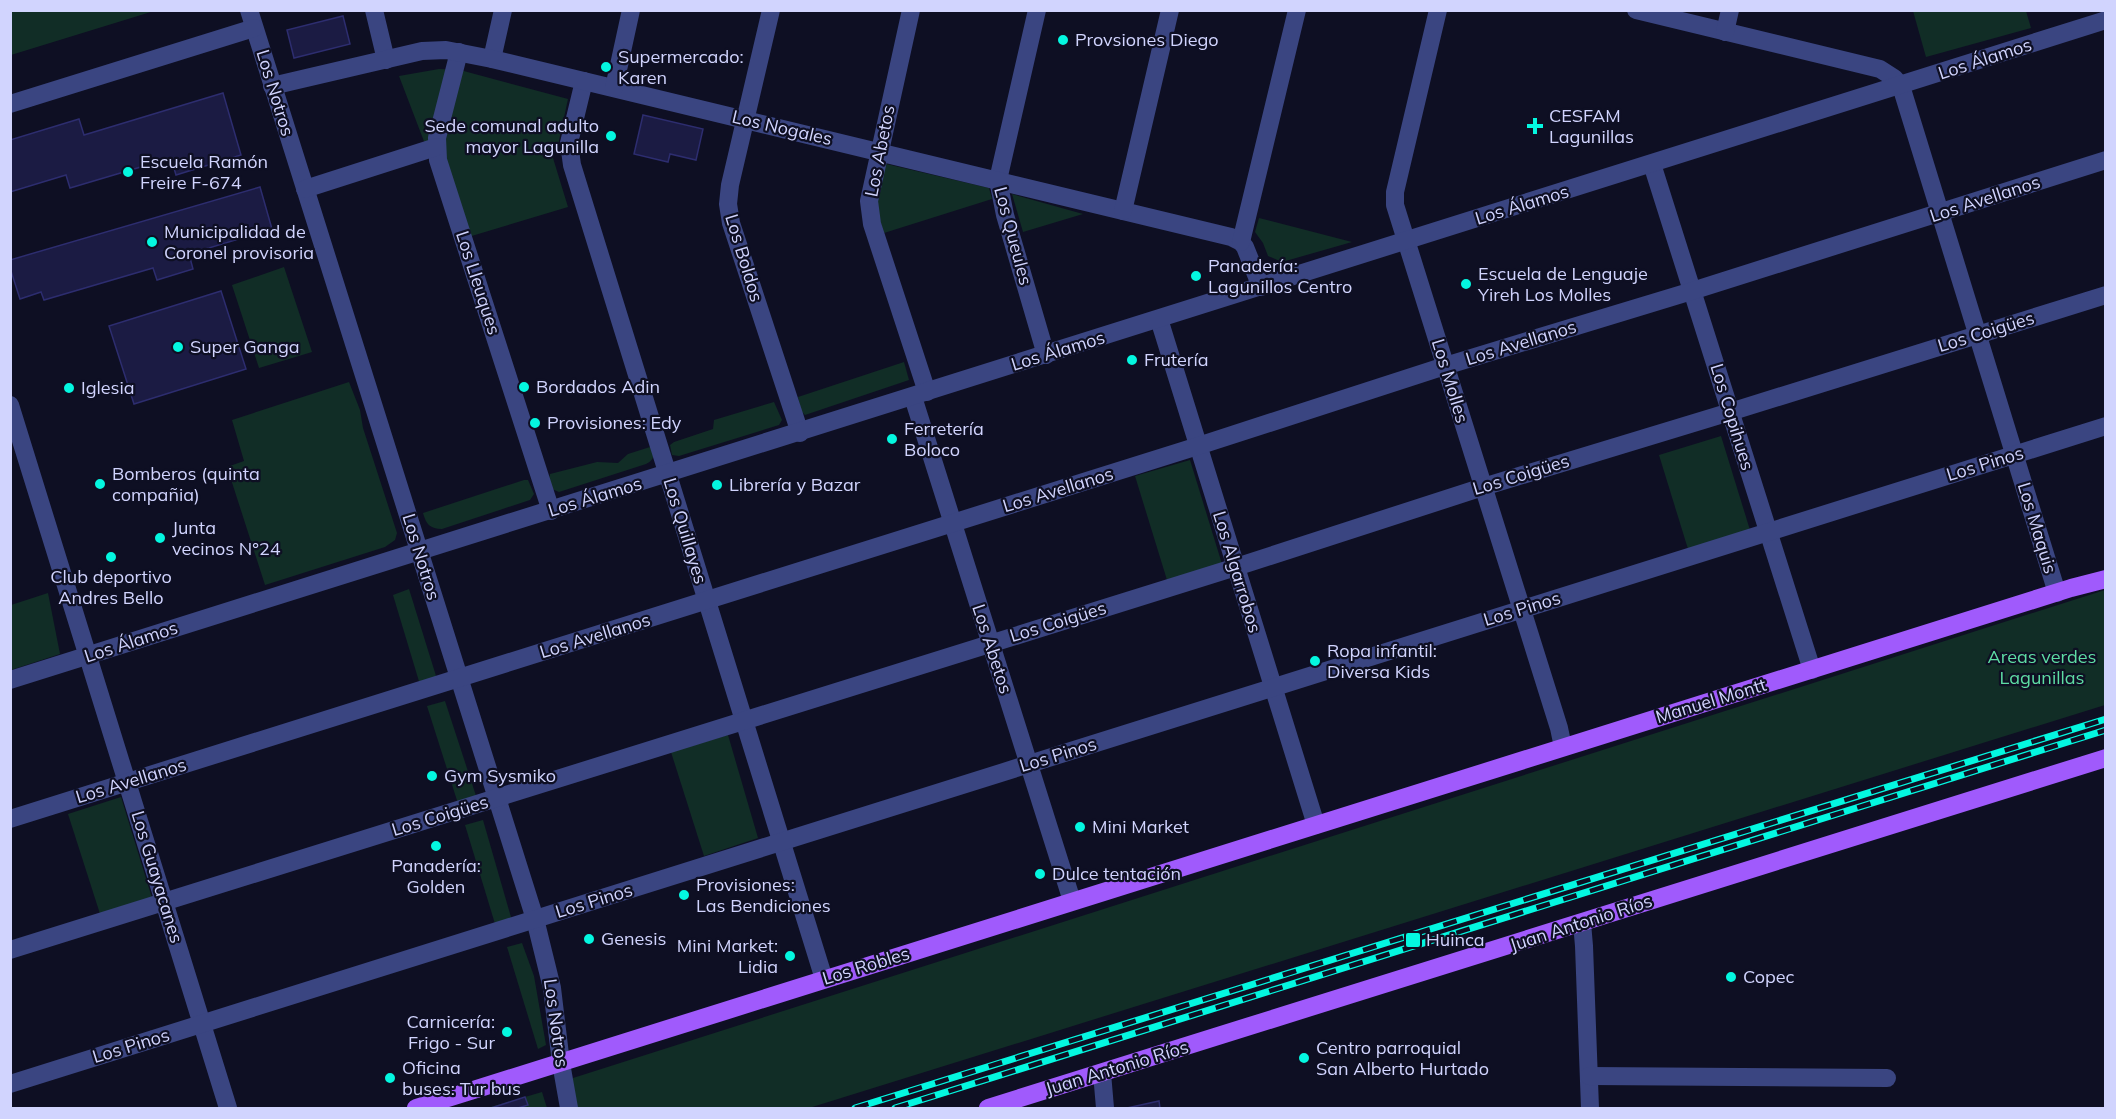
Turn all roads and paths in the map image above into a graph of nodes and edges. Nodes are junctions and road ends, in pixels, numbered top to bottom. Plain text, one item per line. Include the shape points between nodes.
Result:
1 (374, 10) edge
2 (502, 10) edge
3 (632, 10) edge
4 (771, 10) edge
5 (911, 10) edge
6 (1037, 10) edge
7 (1170, 10) edge
8 (1298, 10) edge
9 (1438, 10) edge
10 (1636, 10) edge
11 (1730, 10) edge
12 (251, 19) edge
13 (2106, 20) edge
14 (1725, 32) junction
15 (459, 52) junction
16 (492, 59) junction
17 (386, 60) junction
18 (584, 81) junction
19 (1901, 86) junction
20 (272, 87) junction
21 (614, 88) junction
22 (10, 104) edge
23 (745, 120) junction
24 (436, 147) junction
25 (878, 151) junction
26 (2106, 160) edge
27 (1652, 164) junction
28 (998, 180) junction
29 (305, 189) junction
30 (1123, 211) junction
31 (1940, 213) junction
32 (1241, 242) junction
33 (1406, 242) junction
34 (1261, 287) junction
35 (1692, 291) junction
36 (2106, 295) edge
37 (1159, 319) junction
38 (1978, 335) junction
39 (1046, 355) junction
40 (1445, 366) junction
41 (920, 394) junction
42 (10, 405) edge
43 (1730, 412) junction
44 (2106, 426) edge
45 (800, 432) junction
46 (1198, 446) junction
47 (2015, 455) junction
48 (668, 474) junction
49 (1483, 487) junction
50 (551, 511) junction
51 (953, 523) junction
52 (1768, 532) junction
53 (420, 552) junction
54 (1236, 567) junction
55 (2106, 579) edge
56 (2057, 593) junction
57 (706, 601) junction
58 (1521, 610) junction
59 (991, 643) junction
60 (88, 656) junction
61 (1812, 670) junction
62 (459, 678) junction
63 (10, 680) edge
64 (1274, 687) junction
65 (744, 721) junction
66 (1563, 747) junction
67 (2106, 758) edge
68 (1029, 764) junction
69 (128, 783) junction
70 (496, 798) junction
71 (10, 819) edge
72 (1316, 825) junction
73 (781, 842) junction
74 (1072, 901) junction
75 (164, 902) junction
76 (535, 919) junction
77 (1582, 923) junction
78 (10, 950) edge
79 (824, 979) junction
80 (202, 1024) junction
81 (561, 1063) junction
82 (1102, 1073) junction
83 (1589, 1076) junction
84 (1887, 1078) dead end
85 (10, 1084) edge
86 (228, 1108) edge
87 (416, 1108) edge
88 (569, 1108) edge
89 (988, 1108) edge
90 (1105, 1108) edge
91 (1590, 1108) edge

1 - 17 street
2 - 16 street
3 - 21 street
4 - 23 street, Los Boldos
5 - 25 street, Los Abetos
6 - 28 street, Los Queules
7 - 30 street
8 - 32 street
9 - 33 street, Los Molles via 1395,192 1396,211
10 - 14 street
11 - 14 street
12 - 20 street, Los Notros
12 - 22 street
13 - 19 street, Los Álamos
14 - 19 street via 1880,69
15 - 16 street, Los Nogales
15 - 17 street, Los Nogales via 422,51
15 - 24 street, Los Lleuques
16 - 18 street, Los Nogales
17 - 20 street, Los Nogales
18 - 21 street, Los Nogales
18 - 48 street, Los Quillayes via 570,136 570,158
19 - 27 street, Los Álamos
19 - 31 street, Los Maquis
20 - 29 street, Los Notros
21 - 23 street, Los Nogales
23 - 25 street, Los Nogales
23 - 45 street, Los Boldos via 730,185 729,214
24 - 29 street
24 - 50 street, Los Lleuques
25 - 28 street, Los Nogales
25 - 41 street, Los Abetos via 870,189 870,214
26 - 31 street, Los Avellanos
27 - 33 street, Los Álamos
27 - 35 street, Los Copihues
28 - 30 street, Los Nogales
28 - 39 street, Los Queules
29 - 53 street, Los Notros
30 - 32 street, Los Nogales
31 - 35 street, Los Avellanos
31 - 38 street, Los Maquis
32 - 34 street
33 - 34 street, Los Álamos
33 - 40 street, Los Molles
34 - 37 street, Los Álamos
35 - 40 street, Los Avellanos
35 - 43 street, Los Copihues
36 - 38 street, Los Coigües
37 - 39 street, Los Álamos
37 - 46 street, Los Algarrobos
38 - 43 street, Los Coigües
38 - 47 street, Los Maquis
39 - 41 street, Los Álamos
40 - 46 street, Los Avellanos
40 - 49 street, Los Molles
41 - 45 street, Los Álamos
41 - 51 street, Los Abetos
42 - 60 street, Los Guayacanes
43 - 49 street, Los Coigües
43 - 52 street, Los Copihues
44 - 47 street, Los Pinos
45 - 48 street, Los Álamos
46 - 51 street, Los Avellanos
46 - 54 street, Los Algarrobos
47 - 52 street, Los Pinos
47 - 56 street, Los Maquis
48 - 50 street, Los Álamos
48 - 57 street, Los Quillayes
49 - 54 street, Los Coigües
49 - 58 street, Los Molles
50 - 53 street, Los Álamos
51 - 57 street, Los Avellanos
51 - 59 street, Los Abetos
52 - 58 street, Los Pinos
52 - 61 street, Los Copihues
53 - 60 street, Los Álamos
53 - 62 street, Los Notros
54 - 59 street, Los Coigües
54 - 64 street, Los Algarrobos
55 - 56 main road, Manuel Montt
56 - 61 main road, Manuel Montt
57 - 62 street, Los Avellanos
57 - 65 street, Los Quillayes
58 - 64 street, Los Pinos
58 - 66 street, Los Molles
59 - 65 street, Los Coigües
59 - 68 street, Los Abetos
60 - 63 street, Los Álamos
60 - 69 street, Los Guayacanes
61 - 66 main road, Manuel Montt
62 - 69 street, Los Avellanos
62 - 70 street, Los Notros
64 - 68 street, Los Pinos
64 - 72 street, Los Algarrobos
65 - 70 street, Los Coigües
65 - 73 street, Los Quillayes
66 - 72 main road, Manuel Montt
67 - 77 main road, Juan Antonio Ríos
68 - 73 street, Los Pinos
68 - 74 street, Los Abetos
69 - 71 street, Los Avellanos
69 - 75 street, Los Guayacanes
70 - 75 street, Los Coigües
70 - 76 street, Los Notros
72 - 74 main road, Los Robles
73 - 76 street, Los Pinos
73 - 79 street, Los Quillayes
74 - 79 main road, Los Robles
75 - 78 street, Los Coigües
75 - 80 street, Los Guayacanes
76 - 80 street, Los Pinos
76 - 81 street, Los Notros via 552,988
77 - 82 main road, Juan Antonio Ríos
77 - 83 street
79 - 81 main road, Los Robles
80 - 85 street, Los Pinos
80 - 86 street, Los Guayacanes
81 - 87 main road, Los Robles
81 - 88 street, Los Notros
82 - 89 main road, Juan Antonio Ríos
82 - 90 street
83 - 84 street
83 - 91 street

